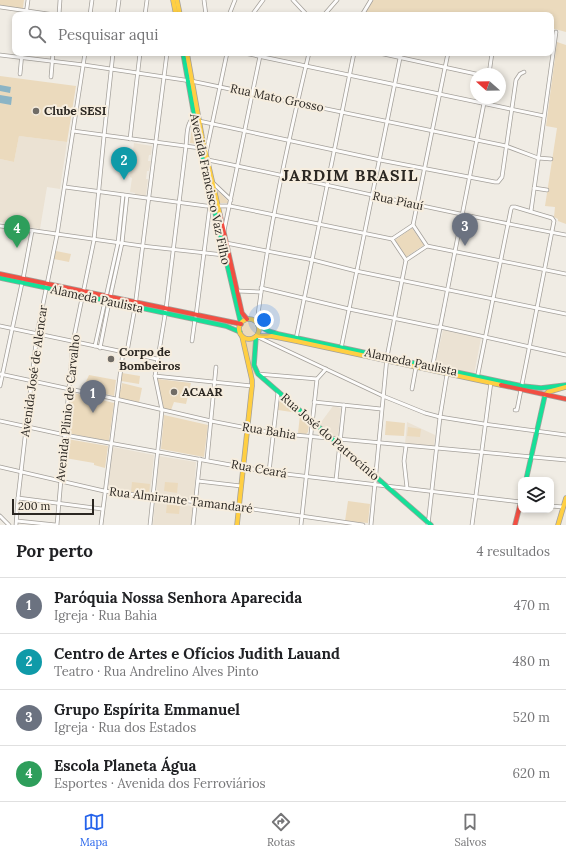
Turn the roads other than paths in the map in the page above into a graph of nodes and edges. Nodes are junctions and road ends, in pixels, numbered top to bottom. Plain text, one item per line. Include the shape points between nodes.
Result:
1 (28, 0) edge
2 (60, 0) edge
3 (92, 0) edge
4 (119, 0) edge
5 (147, 0) edge
6 (173, 0) edge
7 (177, 0) edge
8 (204, 0) edge
9 (263, 0) edge
10 (293, 0) edge
11 (337, 0) edge
12 (371, 0) edge
13 (234, 1) edge
14 (0, 7) edge
15 (22, 12) edge
16 (27, 12) edge
17 (59, 12) edge
18 (90, 12) edge
19 (117, 12) edge
20 (145, 12) edge
21 (175, 12) edge
22 (179, 12) edge
23 (206, 12) edge
24 (230, 12) edge
25 (254, 12) edge
26 (304, 12) edge
27 (327, 12) edge
28 (364, 12) edge
29 (556, 32) dead end
30 (554, 42) edge
31 (0, 54) edge
32 (12, 55) edge
33 (22, 56) edge
34 (27, 56) edge
35 (53, 56) edge
36 (86, 56) edge
37 (113, 56) edge
38 (140, 56) edge
39 (168, 56) edge
40 (183, 56) edge
41 (187, 56) edge
42 (226, 56) edge
43 (260, 56) joint
44 (308, 56) edge
45 (353, 56) edge
46 (395, 56) edge
47 (447, 56) edge
48 (492, 56) edge
49 (552, 56) edge
50 (400, 57) junction
51 (52, 61) junction
52 (84, 65) junction
53 (306, 65) junction
54 (444, 68) junction
55 (490, 68) edge
56 (111, 69) junction
57 (524, 72) dead end
58 (138, 73) junction
59 (470, 73) edge
60 (20, 74) dead end
61 (350, 74) junction
62 (51, 77) dead end
63 (164, 77) junction
64 (189, 81) junction
65 (395, 84) junction
66 (220, 86) junction
67 (253, 92) junction
68 (439, 94) junction
69 (470, 100) edge
70 (298, 102) junction
71 (484, 104) edge
72 (489, 104) edge
73 (512, 109) junction
74 (342, 112) junction
75 (544, 116) junction
76 (194, 118) junction
77 (199, 121) junction
78 (388, 122) junction
79 (212, 124) junction
80 (73, 131) junction
81 (245, 131) junction
82 (432, 131) junction
83 (104, 136) junction
84 (130, 139) junction
85 (290, 140) junction
86 (477, 141) junction
87 (155, 142) junction
88 (186, 146) junction
89 (506, 146) junction
90 (200, 148) junction
91 (335, 149) junction
92 (206, 153) junction
93 (538, 158) junction
94 (551, 159) dead end
95 (208, 160) junction
96 (380, 160) junction
97 (238, 166) junction
98 (425, 168) junction
99 (282, 175) junction
100 (470, 178) junction
101 (212, 182) junction
102 (328, 185) junction
103 (65, 187) junction
104 (534, 188) junction
105 (547, 190) dead end
106 (99, 192) junction
107 (123, 195) junction
108 (128, 196) junction
109 (372, 196) junction
110 (148, 198) junction
111 (231, 200) junction
112 (179, 202) junction
113 (417, 205) junction
114 (230, 206) junction
115 (211, 207) junction
116 (531, 211) junction
117 (275, 215) junction
118 (462, 215) junction
119 (320, 224) junction
120 (507, 224) junction
121 (413, 225) junction
122 (0, 226) edge
123 (32, 231) junction
124 (224, 233) junction
125 (364, 233) junction
126 (552, 233) junction
127 (57, 235) junction
128 (566, 236) edge
129 (392, 239) junction
130 (94, 240) junction
131 (120, 243) junction
132 (226, 243) junction
133 (142, 246) junction
134 (427, 246) junction
135 (173, 250) junction
136 (204, 252) junction
137 (268, 252) junction
138 (455, 252) junction
139 (224, 255) junction
140 (313, 260) junction
141 (406, 260) junction
142 (501, 261) junction
143 (545, 270) junction
144 (356, 271) junction
145 (0, 274) edge
146 (566, 274) edge
147 (0, 278) edge
148 (23, 281) junction
149 (402, 281) junction
150 (46, 286) junction
151 (261, 288) junction
152 (447, 290) junction
153 (236, 291) junction
154 (261, 292) junction
155 (83, 294) junction
156 (305, 298) junction
157 (108, 299) junction
158 (492, 299) junction
159 (135, 305) junction
160 (538, 308) junction
161 (349, 309) junction
162 (166, 311) junction
163 (566, 314) edge
164 (196, 318) junction
165 (247, 319) junction
166 (394, 319) junction
167 (241, 324) junction
168 (258, 324) junction
169 (0, 326) edge
170 (440, 327) junction
171 (13, 329) junction
172 (37, 334) junction
173 (241, 334) junction
174 (257, 336) junction
175 (485, 336) junction
176 (296, 339) junction
177 (192, 341) dead end
178 (73, 342) junction
179 (95, 346) junction
180 (530, 347) junction
181 (100, 348) junction
182 (341, 349) junction
183 (123, 352) junction
184 (127, 352) junction
185 (566, 355) edge
186 (157, 359) junction
187 (386, 359) junction
188 (216, 367) dead end
189 (416, 367) junction
190 (326, 369) junction
191 (432, 369) junction
192 (1, 374) edge
193 (258, 374) junction
194 (448, 374) junction
195 (155, 376) junction
196 (477, 378) junction
197 (317, 379) junction
198 (31, 380) junction
199 (252, 380) junction
200 (491, 381) junction
201 (214, 382) junction
202 (0, 386) edge
203 (252, 386) junction
204 (565, 387) edge
205 (69, 388) junction
206 (522, 388) junction
207 (412, 389) dead end
208 (278, 392) junction
209 (545, 395) junction
210 (383, 396) junction
211 (559, 398) junction
212 (116, 399) junction
213 (566, 399) edge
214 (314, 402) junction
215 (344, 405) junction
216 (381, 409) junction
217 (162, 410) junction
218 (515, 410) dead end
219 (440, 417) junction
220 (0, 421) edge
221 (210, 421) junction
222 (312, 421) junction
223 (484, 424) junction
224 (26, 426) junction
225 (248, 428) junction
226 (538, 431) junction
227 (273, 433) junction
228 (65, 435) junction
229 (566, 435) edge
230 (310, 437) junction
231 (331, 438) junction
232 (340, 439) junction
233 (111, 443) junction
234 (378, 444) junction
235 (339, 445) junction
236 (406, 446) junction
237 (437, 448) junction
238 (158, 451) junction
239 (481, 452) junction
240 (531, 457) junction
241 (200, 459) junction
242 (207, 460) junction
243 (566, 460) edge
244 (244, 466) junction
245 (0, 467) edge
246 (21, 471) junction
247 (269, 472) junction
248 (375, 476) junction
249 (306, 477) junction
250 (527, 477) edge
251 (336, 480) junction
252 (61, 481) junction
253 (198, 481) junction
254 (374, 484) junction
255 (241, 486) junction
256 (388, 486) junction
257 (407, 488) junction
258 (104, 491) junction
259 (432, 492) junction
260 (153, 497) junction
261 (18, 498) junction
262 (476, 498) junction
263 (566, 498) edge
264 (196, 502) junction
265 (518, 502) edge
266 (59, 504) junction
267 (565, 505) edge
268 (554, 506) edge
269 (239, 507) junction
270 (102, 509) junction
271 (518, 513) edge
272 (0, 516) edge
273 (302, 516) junction
274 (16, 523) edge
275 (429, 524) edge
276 (9, 525) edge
277 (57, 525) edge
278 (101, 525) edge
279 (150, 525) edge
280 (193, 525) edge
281 (237, 525) edge
282 (301, 525) edge
283 (364, 525) edge
284 (371, 525) edge
285 (472, 525) edge
286 (515, 525) edge
287 (558, 525) edge

1 - 16 street
2 - 17 street
3 - 18 street
4 - 19 street
5 - 20 street
6 - 21 main road
7 - 22 main road
8 - 23 street
9 - 25 street
10 - 26 street
11 - 27 street
12 - 28 street
13 - 24 street
14 - 15 street
29 - 30 street
31 - 32 street, Rua Mato Grosso
33 - 60 street
34 - 51 street, Rua Mato Grosso
35 - 51 street
36 - 52 street, Avenida José de Alencar
37 - 56 street, Avenida Plínio de Carvalho
38 - 58 street
39 - 63 street
40 - 64 main road, Avenida Francisco Vaz Filho
41 - 64 main road, Avenida Francisco Vaz Filho
42 - 66 street
43 - 53 street
43 - 67 street
44 - 53 street
45 - 61 street
46 - 50 street
47 - 54 street
48 - 55 street
49 - 75 street
50 - 54 street
50 - 65 street
51 - 52 street, Rua Mato Grosso
51 - 62 street
52 - 56 street, Rua Mato Grosso
52 - 80 street, Avenida José de Alencar
53 - 61 street
53 - 70 street
54 - 59 street
54 - 68 street
56 - 58 street, Rua Mato Grosso
56 - 83 street, Avenida Plínio de Carvalho
57 - 73 street via 516,80
58 - 63 street, Rua Mato Grosso
58 - 84 street
61 - 65 street
61 - 74 street
63 - 64 street, Rua Mato Grosso
63 - 87 street
64 - 66 street, Rua Mato Grosso
64 - 76 main road, Avenida Francisco Vaz Filho
64 - 77 main road, Avenida Francisco Vaz Filho
65 - 68 street
65 - 78 street
66 - 67 street, Rua Mato Grosso
66 - 79 street
67 - 70 street, Rua Mato Grosso
67 - 81 street
68 - 69 street
68 - 82 street
70 - 74 street, Rua Mato Grosso
70 - 85 street
71 - 86 street
72 - 73 street
73 - 75 street
73 - 89 street
74 - 78 street, Rua Mato Grosso
74 - 91 street
75 - 93 street
76 - 88 street via 190,121
76 - 90 main road, Avenida Francisco Vaz Filho
77 - 79 street
77 - 92 main road, Avenida Francisco Vaz Filho
78 - 82 street, Rua Mato Grosso
78 - 96 street
79 - 81 street
79 - 92 street
80 - 83 street
80 - 103 street, Avenida José de Alencar
81 - 85 street
81 - 97 street
82 - 86 street, Rua Mato Grosso
82 - 98 street
83 - 84 street
83 - 106 street, Avenida Plínio de Carvalho
84 - 87 street
85 - 91 street
85 - 99 street
86 - 89 street, Rua Mato Grosso
86 - 100 street
87 - 88 street
87 - 110 street
88 - 90 street
88 - 112 street
89 - 93 street, Rua Mato Grosso
89 - 100 street via 501,180 495,182
90 - 115 main road, Avenida Francisco Vaz Filho via 212,197
91 - 96 street
91 - 102 street
92 - 95 main road, Avenida Francisco Vaz Filho
93 - 94 street, Rua Mato Grosso
93 - 104 street
95 - 97 street, Rua Piauí
95 - 101 main road, Avenida Francisco Vaz Filho
96 - 98 street
96 - 109 street
97 - 99 street, Rua Piauí
97 - 111 street
98 - 100 street
98 - 113 street
99 - 102 street, Rua Piauí
99 - 117 street
100 - 118 street
101 - 111 street
101 - 115 main road, Avenida Francisco Vaz Filho
102 - 109 street, Rua Piauí
102 - 119 street
103 - 106 street
103 - 127 street, Avenida José de Alencar
104 - 105 street
104 - 116 street
106 - 107 street
106 - 130 street, Avenida Plínio de Carvalho
107 - 108 street
107 - 131 street
108 - 110 street
108 - 131 street
109 - 113 street, Rua Piauí
109 - 125 street
110 - 112 street
110 - 133 street
111 - 114 street
112 - 115 street
112 - 135 street
113 - 118 street, Rua Piauí
113 - 121 street
114 - 115 street
114 - 117 street
114 - 124 street
115 - 124 main road, Avenida Francisco Vaz Filho
115 - 136 street
115 - 139 main road, Avenida Francisco Vaz Filho
116 - 120 street via 512,207
116 - 126 street via 554,219
117 - 119 street
117 - 137 street
118 - 120 street, Rua Piauí
118 - 138 street
119 - 125 street
119 - 140 street
120 - 126 street, Rua Piauí
120 - 142 street
121 - 129 street
121 - 134 street
122 - 123 street
123 - 127 street
123 - 148 street
124 - 132 main road, Avenida Francisco Vaz Filho
125 - 129 street
125 - 144 street
126 - 128 street, Rua Piauí
126 - 143 street
127 - 130 street
127 - 150 street, Avenida José de Alencar
129 - 141 street
130 - 131 street
130 - 155 street, Avenida Plínio de Carvalho
131 - 133 street
131 - 157 street
132 - 137 street
132 - 153 main road, Avenida Francisco Vaz Filho
133 - 135 street
133 - 159 street
134 - 138 street
134 - 141 street
135 - 136 street
135 - 162 street
136 - 139 street
136 - 164 street
137 - 140 street
137 - 151 street
138 - 142 street
138 - 152 street
139 - 167 main road, Avenida Francisco Vaz Filho
140 - 144 street
140 - 156 street
141 - 149 street
142 - 143 street
142 - 158 street
143 - 146 street
143 - 160 street
144 - 149 street
144 - 161 street
145 - 148 main road, Alameda Paulista
147 - 148 main road, Alameda Paulista
148 - 150 main road, Alameda Paulista
148 - 171 street
149 - 152 street
149 - 166 street
150 - 155 main road, Alameda Paulista
150 - 172 street, Avenida José de Alencar
151 - 154 street
151 - 156 street
152 - 158 street
152 - 170 street
153 - 154 street
153 - 165 main road, Avenida Francisco Vaz Filho via 242,313
154 - 168 street
155 - 157 main road, Alameda Paulista
155 - 178 street, Avenida Plínio de Carvalho
156 - 161 street
156 - 176 street
157 - 159 main road, Alameda Paulista
157 - 179 street
157 - 181 street
158 - 160 street
158 - 175 street
159 - 162 main road, Alameda Paulista
159 - 184 street
160 - 163 street
160 - 180 street
161 - 166 street
161 - 182 street
162 - 164 main road, Alameda Paulista
162 - 186 street
164 - 167 main road, Alameda Paulista
164 - 173 main road, Alameda Paulista via 226,326
164 - 177 street
165 - 167 main road
165 - 168 main road
166 - 170 street
166 - 187 street
167 - 173 main road
168 - 174 main road
168 - 176 main road, Alameda Paulista
169 - 171 street
170 - 175 street
170 - 191 street
171 - 172 street
171 - 192 street
172 - 178 street
172 - 198 street, Avenida José de Alencar
173 - 174 main road via 247,339
173 - 199 main road
174 - 176 main road, Alameda Paulista
174 - 190 street
174 - 193 main road via 254,365
175 - 180 street
175 - 196 street
176 - 182 main road, Alameda Paulista
178 - 179 street
178 - 205 street, Avenida Plínio de Carvalho
179 - 181 street
180 - 185 street
180 - 206 street
181 - 183 street
182 - 187 main road, Alameda Paulista
183 - 184 street
183 - 212 street
184 - 186 street
186 - 195 street
187 - 189 main road, Alameda Paulista
187 - 191 main road, Alameda Paulista
187 - 210 street
188 - 201 street
189 - 191 main road, Alameda Paulista
189 - 207 street
190 - 197 street
190 - 210 street
191 - 194 main road, Alameda Paulista
191 - 196 main road, Alameda Paulista
192 - 198 street, Rua Bahia
192 - 202 street
193 - 197 street
193 - 199 main road
193 - 208 main road, Rua José do Patrocínio
194 - 196 main road, Alameda Paulista
194 - 219 street
195 - 201 street
195 - 217 street
196 - 200 main road, Alameda Paulista
197 - 214 street
198 - 205 street, Rua Bahia
198 - 224 street, Avenida José de Alencar
199 - 203 main road
200 - 206 main road, Alameda Paulista
200 - 223 street
201 - 203 street
201 - 221 street
203 - 225 main road
204 - 206 main road, Alameda Paulista
204 - 209 main road
204 - 211 main road
205 - 212 street, Rua Bahia
205 - 228 street, Avenida Plínio de Carvalho
206 - 209 main road, Alameda Paulista
206 - 218 street
208 - 222 main road, Rua José do Patrocínio
208 - 227 street
209 - 211 main road, Alameda Paulista
209 - 226 main road
210 - 216 street
210 - 219 street
211 - 213 main road, Alameda Paulista
212 - 217 street, Rua Bahia
212 - 233 street
214 - 215 street
214 - 222 street
215 - 216 street
215 - 232 street
216 - 234 street
217 - 221 street, Rua Bahia
217 - 238 street
219 - 223 street
219 - 237 street
220 - 224 street, Rua Ceará
221 - 225 street, Rua Bahia
221 - 242 street
222 - 230 street
222 - 231 main road, Rua José do Patrocínio
223 - 226 street
223 - 239 street
224 - 228 street, Rua Ceará
224 - 246 street, Avenida José de Alencar
225 - 227 street, Rua Bahia
225 - 244 main road
226 - 229 street
226 - 240 main road
227 - 230 street, Rua Bahia
227 - 247 street
228 - 233 street, Rua Ceará
228 - 252 street, Avenida Plínio de Carvalho
230 - 231 street, Rua Bahia
230 - 249 street
231 - 232 street, Rua Bahia
231 - 235 main road, Rua José do Patrocínio
232 - 234 street, Rua Bahia
232 - 235 street
233 - 238 street, Rua Ceará
233 - 258 street
234 - 236 street, Rua Bahia
234 - 248 street
235 - 248 main road, Rua José do Patrocínio
235 - 251 street
236 - 237 street, Rua Bahia
236 - 257 street via 404,461
237 - 239 street, Rua Bahia
237 - 259 street
238 - 241 street, Rua Ceará
238 - 260 street
239 - 240 street, Rua Bahia
239 - 262 street
240 - 243 street, Rua Bahia
240 - 250 main road
241 - 242 street, Rua Ceará
241 - 253 street
242 - 244 street, Rua Ceará
244 - 247 street, Rua Ceará
244 - 255 main road
245 - 246 street, Rua Almirante Tamandaré
246 - 252 street, Rua Almirante Tamandaré
246 - 261 street, Avenida José de Alencar
247 - 249 street, Rua Ceará
248 - 254 street
248 - 256 main road, Rua José do Patrocínio
249 - 251 street, Rua Ceará
249 - 273 street
251 - 254 street, Rua Ceará
252 - 258 street, Rua Almirante Tamandaré
252 - 266 street, Avenida Plínio de Carvalho
253 - 255 street
253 - 264 street
254 - 256 street, Rua Ceará
254 - 284 street
255 - 269 main road
256 - 257 street, Rua Ceará
256 - 275 main road, Rua José do Patrocínio
257 - 259 street, Rua Ceará
258 - 260 street, Rua Almirante Tamandaré
258 - 270 street
259 - 262 street, Rua Ceará
259 - 275 street
260 - 264 street, Rua Almirante Tamandaré
260 - 279 street
261 - 266 street
261 - 274 street, Avenida José de Alencar
262 - 265 street, Rua Ceará
262 - 285 street
263 - 267 main road
264 - 269 street, Rua Almirante Tamandaré
264 - 280 street
266 - 270 street
266 - 277 street, Avenida Plínio de Carvalho
267 - 268 street
267 - 287 main road
269 - 273 street, Rua Almirante Tamandaré
269 - 281 main road
270 - 278 street
271 - 286 main road
272 - 276 street
273 - 282 street
273 - 283 street, Rua Almirante Tamandaré
274 - 277 street

